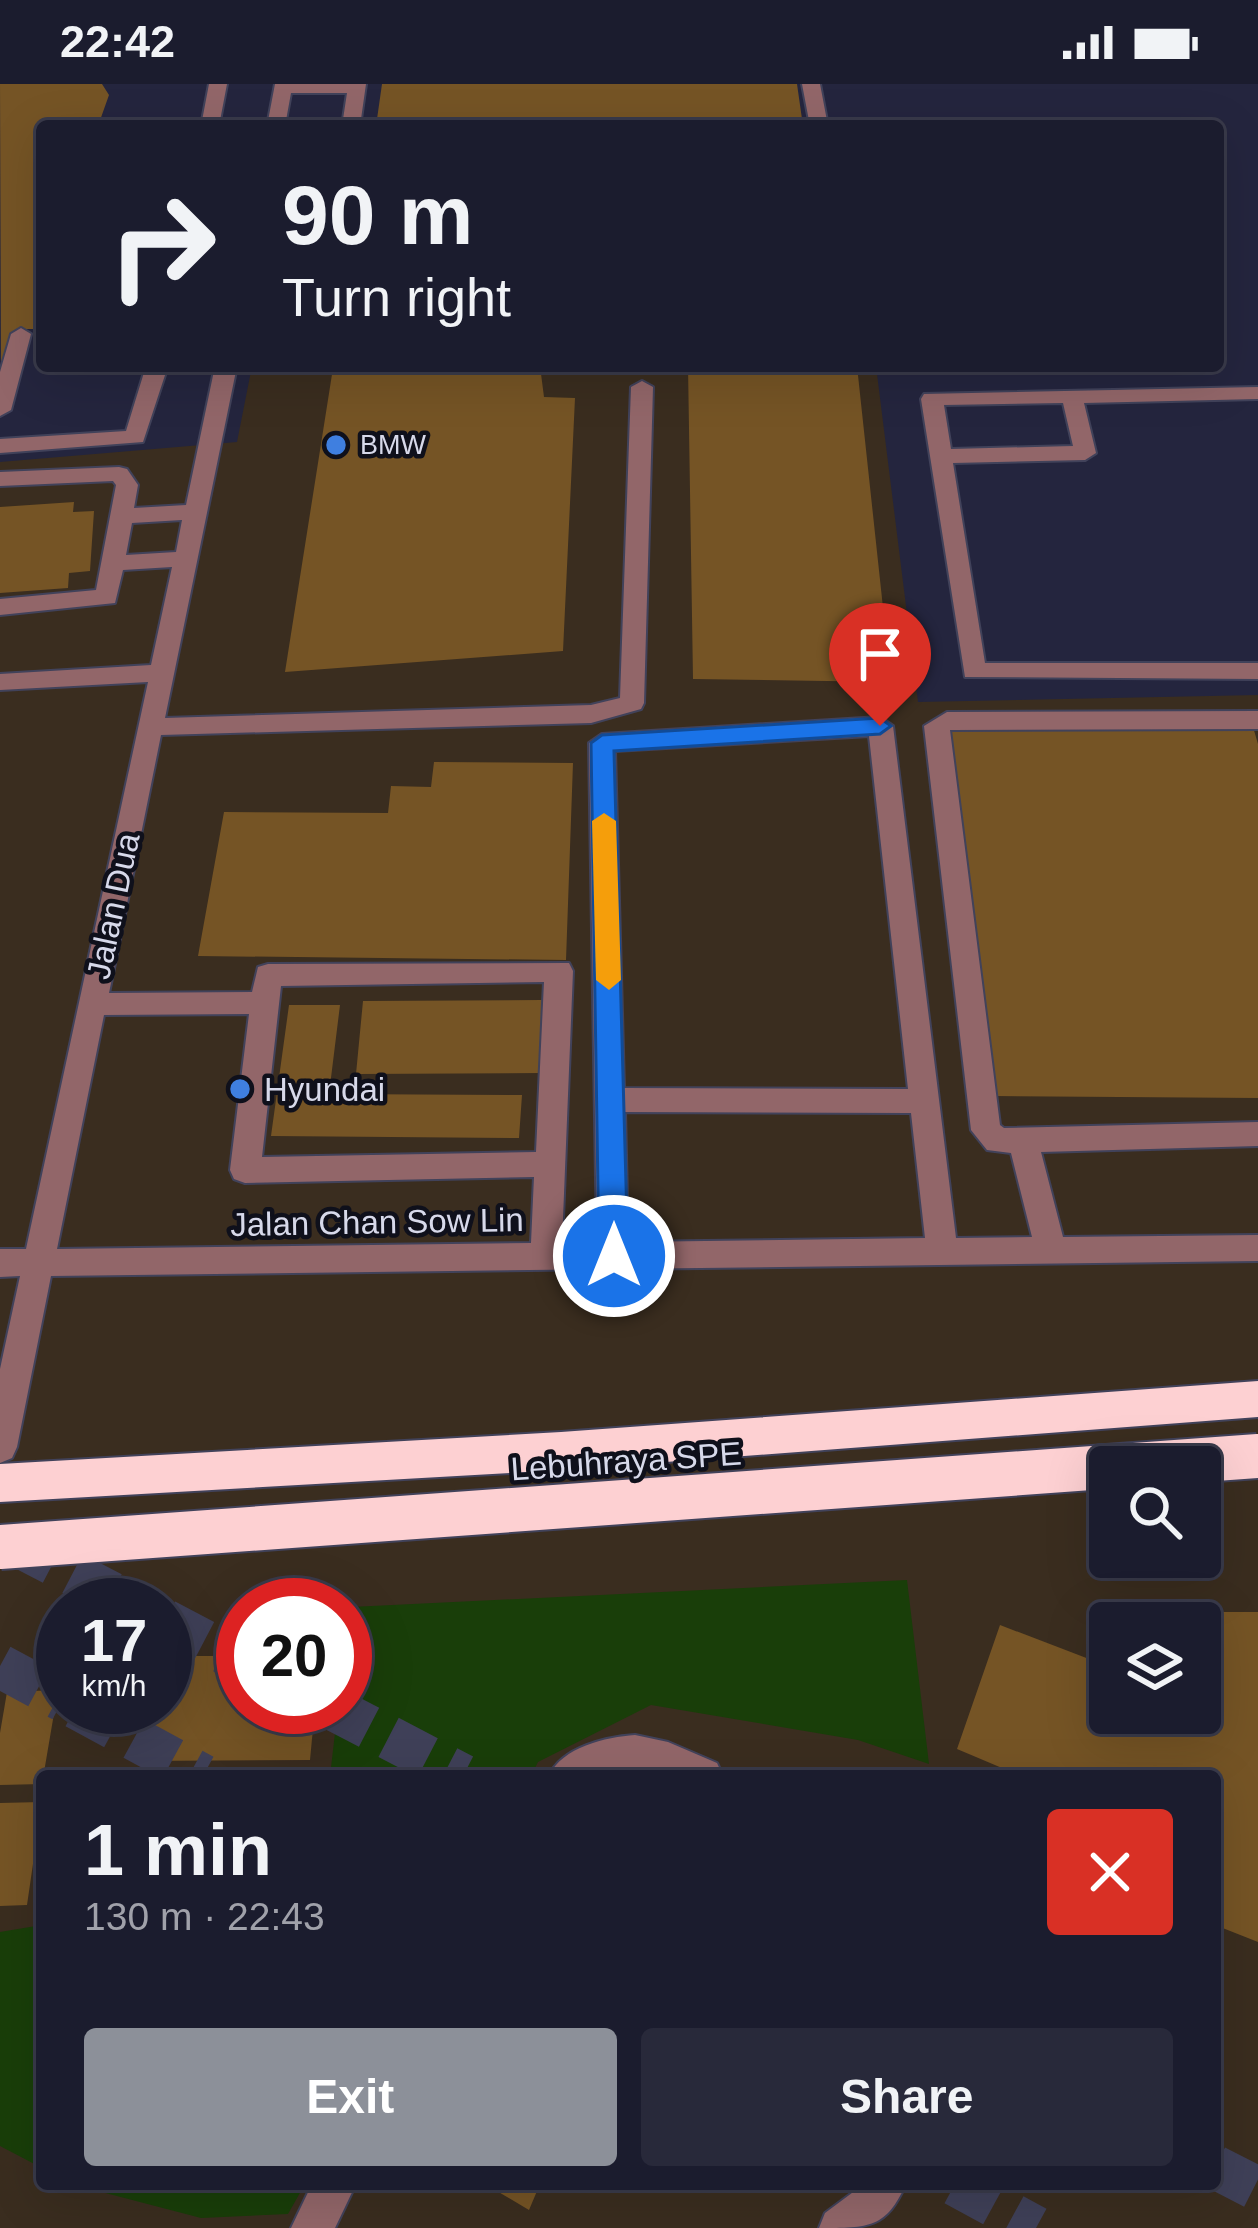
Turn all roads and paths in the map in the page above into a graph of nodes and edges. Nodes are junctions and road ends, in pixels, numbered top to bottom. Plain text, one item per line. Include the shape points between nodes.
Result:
1 (218, 84) edge
2 (812, 84) edge
3 (284, 86) edge
4 (356, 86) edge
5 (211, 120) edge
6 (277, 120) edge
7 (352, 120) edge
8 (819, 120) edge
9 (21, 334) dead end
10 (155, 372) edge
11 (225, 372) edge
12 (643, 387) dead end
13 (1258, 393) edge
14 (1072, 396) junction
15 (0, 410) edge
16 (0, 446) edge
17 (942, 456) junction
18 (0, 479) edge
19 (195, 512) junction
20 (122, 517) junction
21 (185, 559) junction
22 (114, 563) junction
23 (0, 607) edge
24 (1258, 671) edge
25 (162, 673) junction
26 (0, 682) edge
27 (1258, 720) edge
28 (150, 727) junction
29 (265, 1003) junction
30 (92, 1004) junction
31 (612, 1100) junction
32 (922, 1101) junction
33 (1258, 1134) edge
34 (1023, 1140) junction
35 (550, 1164) junction
36 (1258, 1248) edge
37 (1052, 1250) junction
38 (942, 1251) junction
39 (546, 1256) junction
40 (614, 1256) junction
41 (0, 1263) edge
42 (38, 1263) junction
43 (1258, 1399) edge
44 (0, 1447) edge
45 (1258, 1456) edge
46 (0, 1483) edge
47 (0, 1547) edge
48 (577, 1770) edge
49 (693, 1770) edge
50 (332, 2190) edge
51 (883, 2190) edge
52 (312, 2228) edge
53 (840, 2228) edge

1 - 5 street
2 - 8 street
3 - 4 street
3 - 6 street
4 - 7 street
9 - 15 street
10 - 16 street via 135,437
11 - 19 street, Jalan Dua
12 - 28 street via 632,703 591,714
13 - 14 street
14 - 17 street via 932,398
14 - 17 street via 1085,453
17 - 24 street via 974,671
18 - 20 street via 119,474 127,485
19 - 20 street
19 - 21 street, Jalan Dua
20 - 22 street
21 - 22 street
21 - 25 street, Jalan Dua
22 - 23 street via 107,597
25 - 26 street
25 - 28 street, Jalan Dua
27 - 34 street via 937,726 986,1130 998,1141
28 - 30 street, Jalan Dua
29 - 30 street
29 - 35 street via 245,1170
29 - 35 street via 268,975 559,971
30 - 42 street, Jalan Dua
31 - 32 street
31 - 32 street via 602,743 880,726
31 - 40 street
32 - 38 street
33 - 34 street
34 - 37 street
35 - 39 street
36 - 37 street, Jalan Chan Sow Lin
37 - 38 street, Jalan Chan Sow Lin
38 - 40 street, Jalan Chan Sow Lin
39 - 40 street, Jalan Chan Sow Lin
39 - 42 street, Jalan Chan Sow Lin
41 - 42 street, Jalan Chan Sow Lin
42 - 44 street, Jalan Dua
43 - 46 highway, Lebuhraya SPE
45 - 47 highway, Lebuhraya SPE, bridge
48 - 49 street via 598,1756 664,1754
50 - 52 street
51 - 53 street via 878,2203

